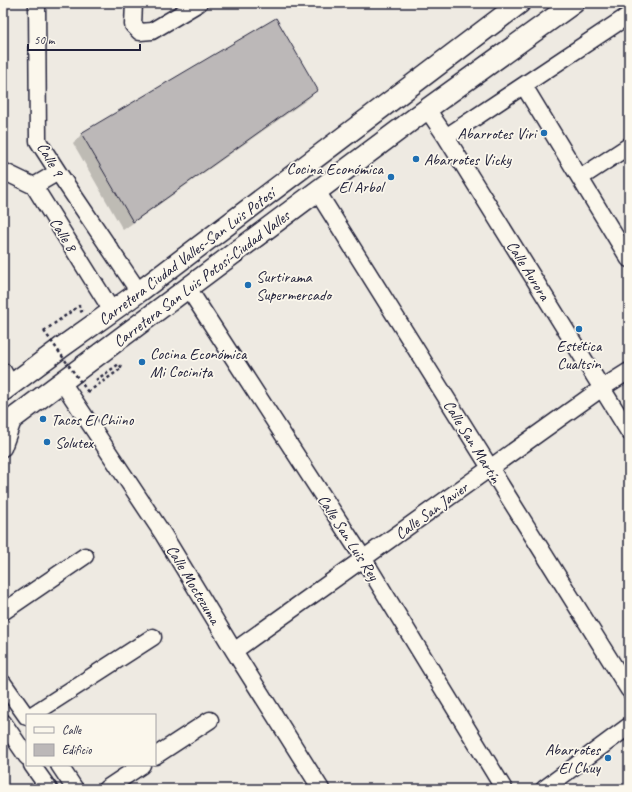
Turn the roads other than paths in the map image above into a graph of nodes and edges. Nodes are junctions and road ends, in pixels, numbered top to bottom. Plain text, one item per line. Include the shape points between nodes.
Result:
1 (37, 3) edge
2 (134, 3) edge
3 (199, 3) edge
4 (520, 3) edge
5 (574, 3) edge
6 (629, 15) edge
7 (524, 86) junction
8 (427, 109) junction
9 (446, 137) junction
10 (629, 146) edge
11 (3, 171) edge
12 (58, 172) junction
13 (580, 178) junction
14 (34, 186) junction
15 (317, 191) junction
16 (629, 259) edge
17 (188, 288) junction
18 (139, 292) junction
19 (112, 311) junction
20 (629, 371) edge
21 (62, 382) junction
22 (6, 383) edge
23 (602, 388) junction
24 (8, 422) edge
25 (629, 432) edge
26 (3, 448) edge
27 (490, 468) junction
28 (85, 556) dead end
29 (363, 558) junction
30 (3, 612) edge
31 (153, 637) dead end
32 (234, 651) junction
33 (3, 683) edge
34 (629, 690) edge
35 (34, 714) edge
36 (26, 717) edge
37 (26, 719) edge
38 (210, 720) dead end
39 (629, 726) edge
40 (5, 730) edge
41 (156, 755) edge
42 (26, 756) edge
43 (33, 766) edge
44 (60, 766) edge
45 (140, 766) edge
46 (48, 789) edge
47 (75, 789) edge
48 (106, 789) edge
49 (322, 789) edge
50 (504, 789) edge
51 (544, 789) edge

1 - 12 street, Calle 9 via 38,141
2 - 3 street via 134,25 140,32 152,31
4 - 18 main road, Carretera Ciudad Valles-San Luis Potosí
5 - 8 main road, Carretera San Luis Potosí-Ciudad Valles
6 - 7 street
7 - 9 street
7 - 13 street
8 - 9 street, Calle Aurora
8 - 15 main road, Carretera San Luis Potosí-Ciudad Valles
9 - 23 street, Calle Aurora
10 - 13 street
11 - 14 street
12 - 14 street
12 - 18 street, Calle 9
13 - 16 street
14 - 19 street, Calle 8
15 - 17 main road, Carretera San Luis Potosí-Ciudad Valles
15 - 27 street, Calle San Martín
17 - 21 main road, Carretera San Luis Potosí-Ciudad Valles
17 - 29 street, Calle San Luis Rey
18 - 19 main road, Carretera Ciudad Valles-San Luis Potosí
19 - 22 main road, Carretera Ciudad Valles-San Luis Potosí
20 - 23 street, Calle San Javier
21 - 24 main road, Carretera San Luis Potosí-Ciudad Valles
21 - 32 street, Calle Moctezuma via 163,534
23 - 25 street, Calle Aurora
23 - 27 street, Calle San Javier
24 - 26 street
27 - 29 street, Calle San Javier
27 - 34 street, Calle San Martín
28 - 30 street
29 - 32 street, Calle San Javier
29 - 50 street, Calle San Luis Rey
31 - 35 street
32 - 49 street, Calle Moctezuma
33 - 36 street
37 - 40 street
38 - 41 street
39 - 51 street
40 - 42 street
43 - 46 street
44 - 47 street
45 - 48 street

